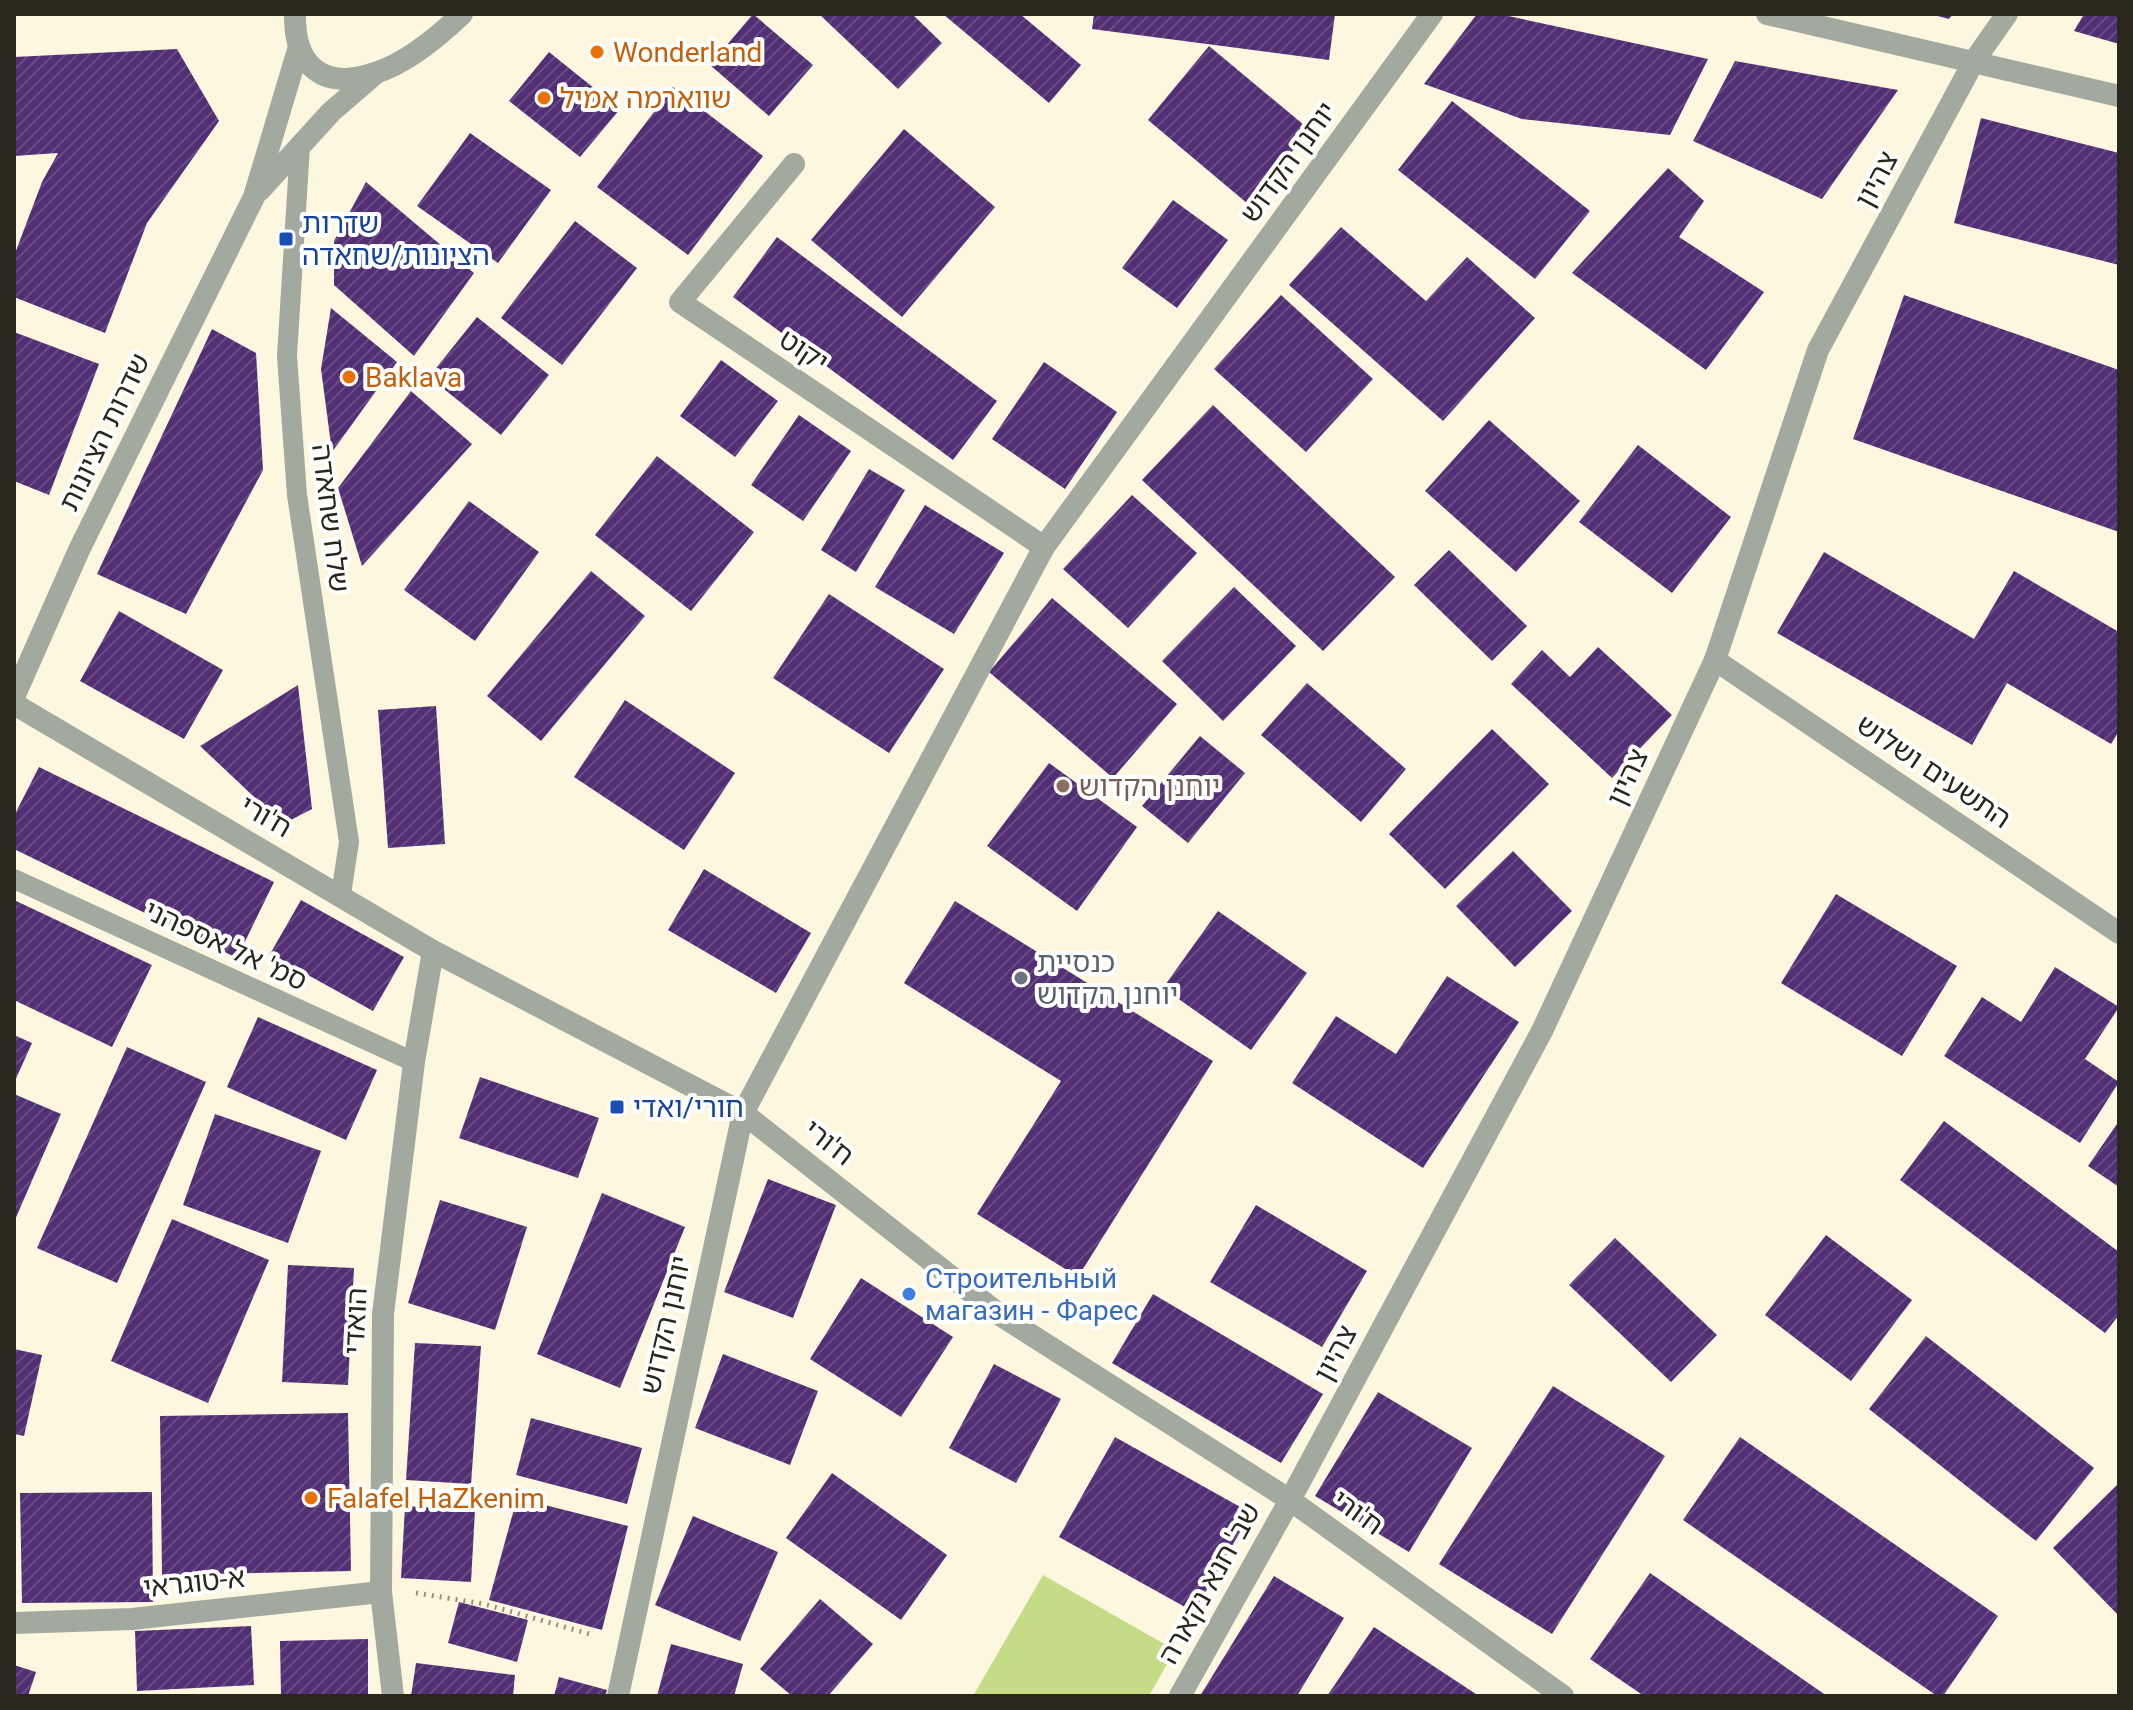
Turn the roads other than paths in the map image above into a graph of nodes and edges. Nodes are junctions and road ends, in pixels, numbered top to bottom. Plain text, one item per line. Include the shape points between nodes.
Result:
1 (295, 14) edge
2 (462, 14) edge
3 (1432, 14) edge
4 (1767, 14) edge
5 (2007, 14) edge
6 (298, 50) junction
7 (1974, 61) junction
8 (375, 74) junction
9 (2119, 96) edge
10 (300, 146) junction
11 (794, 164) dead end
12 (254, 197) junction
13 (1044, 547) junction
14 (1715, 660) junction
15 (14, 697) edge
16 (14, 704) edge
17 (14, 879) edge
18 (341, 894) junction
19 (2119, 933) edge
20 (433, 951) junction
21 (414, 1062) junction
22 (743, 1113) junction
23 (1290, 1500) junction
24 (381, 1592) junction
25 (14, 1623) edge
26 (393, 1696) edge
27 (618, 1696) edge
28 (1180, 1696) edge
29 (1563, 1696) edge

1 - 6 street
2 - 8 street, שדרות הציונות
3 - 13 street, יוחנן הקדוש
4 - 7 street
5 - 7 street, צהיון
6 - 8 street via 306,64 324,74
6 - 12 street, שדרות הציונות
7 - 9 street
7 - 14 street, צהיון via 1818,350
8 - 10 street, שדרות הציונות
10 - 12 street, שדרות הציונות
10 - 18 lane, שלח שחאדה via 287,356 297,495 349,842
11 - 13 street, יקוט via 680,302
12 - 15 street, שדרות הציונות via 79,550
13 - 22 street, יוחנן הקדוש
14 - 19 street, התשעים ושלוש
14 - 23 street, צהיון via 1542,1031
16 - 18 street, ח'ורי
17 - 21 lane, סמ' אל אספהני
18 - 20 street, ח'ורי
20 - 21 street, הואדי
20 - 22 street, ח'ורי
21 - 24 street, הואדי via 383,1314
22 - 23 street, ח'ורי via 1000,1315
22 - 27 street, יוחנן הקדוש
23 - 28 street, שב' חנא נקארה
23 - 29 street, ח'ורי
24 - 25 street, א-טוגראי via 132,1619
24 - 26 street, הואדי

